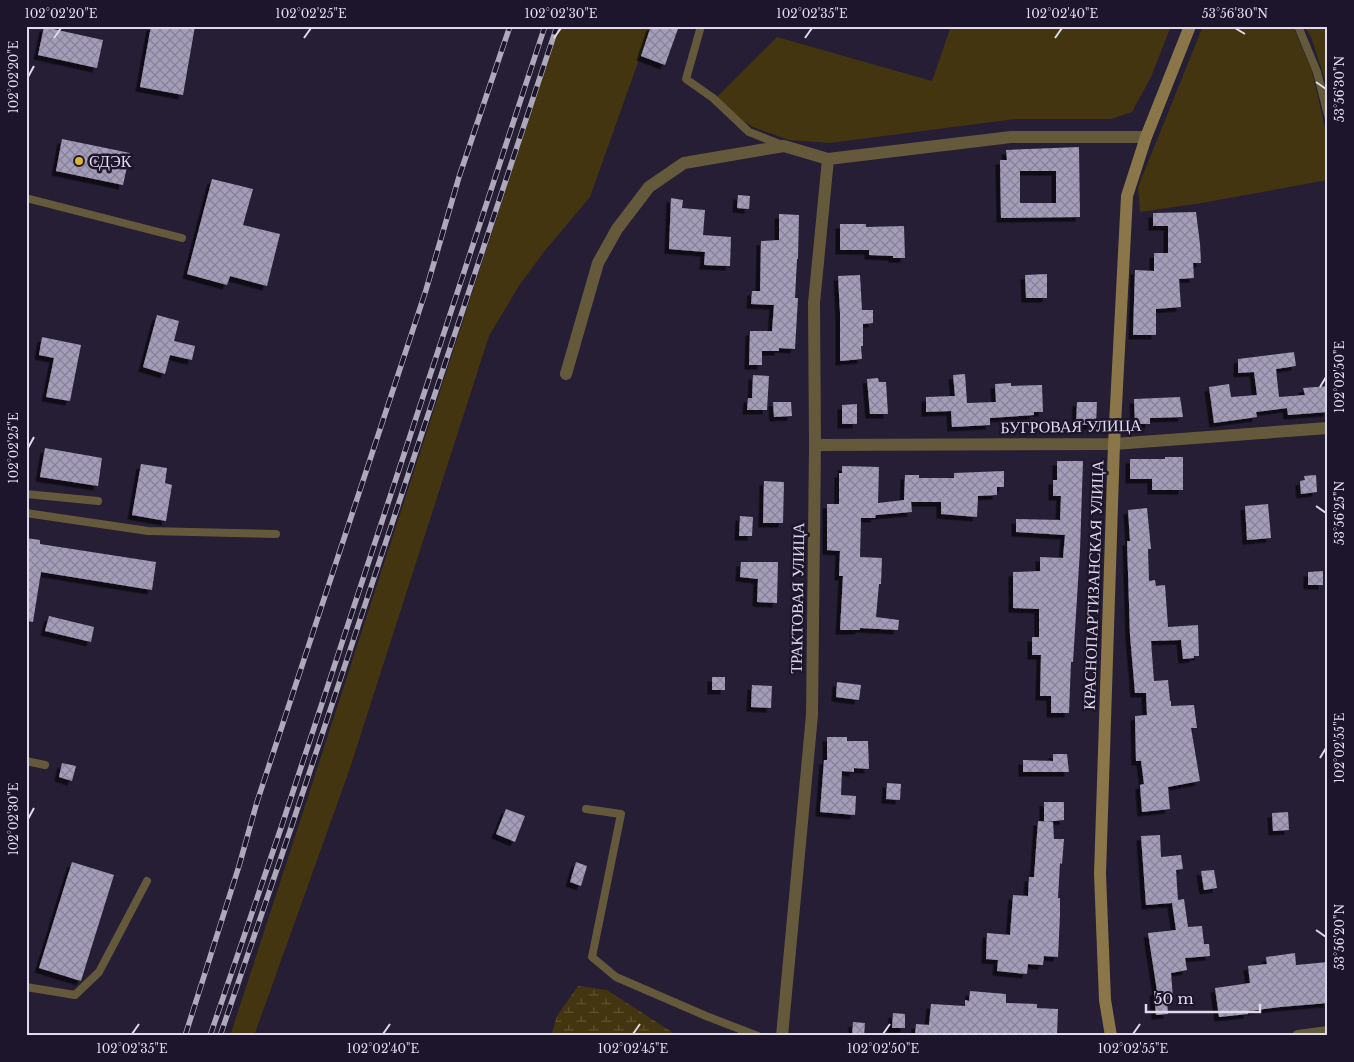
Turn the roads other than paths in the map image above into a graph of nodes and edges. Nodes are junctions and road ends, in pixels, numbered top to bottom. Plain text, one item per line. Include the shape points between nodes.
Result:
1 (701, 26) edge
2 (1190, 26) edge
3 (1298, 26) edge
4 (1328, 115) edge
5 (1146, 137) junction
6 (784, 146) junction
7 (828, 159) junction
8 (26, 198) edge
9 (182, 238) dead end
10 (566, 374) dead end
11 (1328, 428) edge
12 (1114, 444) junction
13 (815, 445) junction
14 (26, 494) edge
15 (98, 501) dead end
16 (26, 513) edge
17 (276, 534) dead end
18 (26, 761) edge
19 (45, 765) dead end
20 (586, 809) dead end
21 (147, 881) dead end
22 (26, 987) edge
23 (1328, 1032) edge
24 (758, 1036) edge
25 (782, 1036) edge
26 (1111, 1036) edge
27 (1298, 1036) edge

1 - 6 lane via 686,79 713,98 748,132
2 - 5 street, КРАСНОПАРТИЗАНСКАЯ УЛИЦА
3 - 4 lane via 1317,72
5 - 7 street via 1011,137
5 - 12 street, КРАСНОПАРТИЗАНСКАЯ УЛИЦА via 1127,196
6 - 7 street
6 - 10 street via 684,163 649,187 617,230 598,263
7 - 13 street, ТРАКТОВАЯ УЛИЦА via 814,303
8 - 9 lane
11 - 12 street, БУГРОВАЯ УЛИЦА
12 - 13 street, БУГРОВАЯ УЛИЦА
12 - 26 street, КРАСНОПАРТИЗАНСКАЯ УЛИЦА via 1100,874 1105,1000
13 - 25 street, ТРАКТОВАЯ УЛИЦА via 812,715
14 - 15 lane
16 - 17 lane via 148,531
18 - 19 lane
20 - 24 lane via 621,814 592,957 616,977
21 - 22 lane via 99,972 75,995
23 - 27 street

